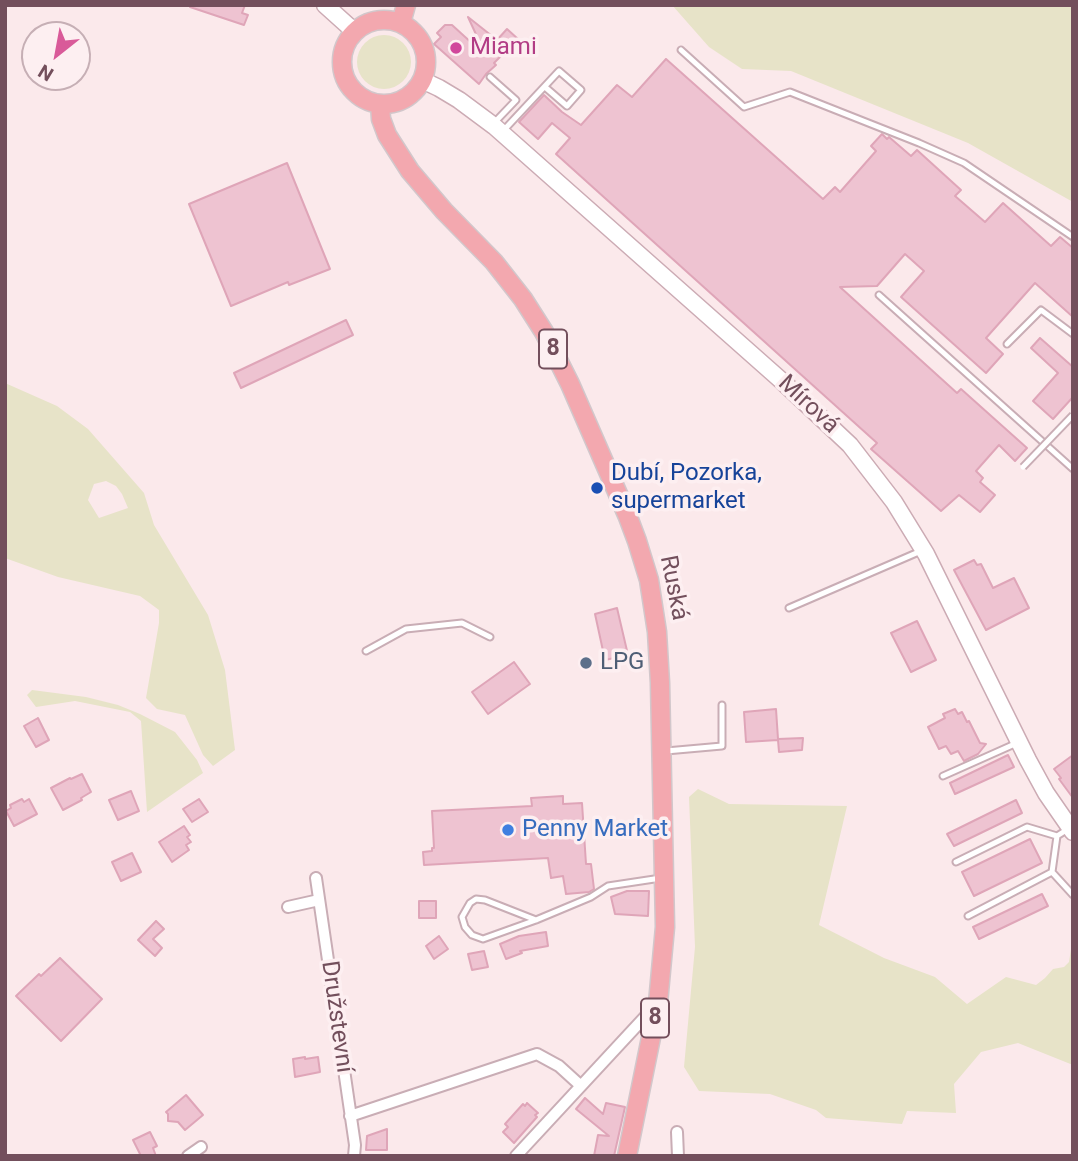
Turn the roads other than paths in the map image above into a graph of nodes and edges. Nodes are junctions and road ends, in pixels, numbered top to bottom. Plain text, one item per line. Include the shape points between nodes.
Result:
1 (325, 5) edge
2 (406, 5) edge
3 (401, 23) junction
4 (355, 32) junction
5 (681, 50) dead end
6 (490, 77) dead end
7 (422, 80) junction
8 (545, 87) junction
9 (380, 104) junction
10 (497, 129) junction
11 (1073, 237) edge
12 (879, 295) dead end
13 (1073, 334) edge
14 (1007, 345) dead end
15 (1073, 415) edge
16 (1023, 467) dead end
17 (1073, 469) edge
18 (924, 550) junction
19 (789, 608) dead end
20 (490, 637) dead end
21 (366, 651) dead end
22 (722, 705) dead end
23 (1019, 742) junction
24 (663, 751) junction
25 (943, 776) dead end
26 (1066, 832) edge
27 (956, 863) dead end
28 (1052, 872) junction
29 (664, 877) junction
30 (316, 878) dead end
31 (1073, 895) edge
32 (319, 900) junction
33 (288, 907) dead end
34 (968, 916) dead end
35 (536, 920) junction
36 (658, 1003) junction
37 (581, 1086) junction
38 (350, 1116) junction
39 (677, 1132) dead end
40 (201, 1146) dead end
41 (188, 1156) edge
42 (354, 1156) edge
43 (516, 1156) edge
44 (627, 1156) edge
45 (678, 1156) edge

1 - 4 street
2 - 3 main road
3 - 4 main road via 377,21
3 - 7 main road via 425,51
4 - 9 main road via 342,56 342,69 355,93
5 - 11 lane via 744,107 790,92 803,97 964,163
6 - 10 lane via 516,100
7 - 9 main road via 403,100
7 - 10 street, Mírová
8 - 8 lane via 559,71 581,90 567,106
8 - 10 lane
9 - 24 main road, Ruská / 8 via 384,127 401,158 430,196 511,282 544,332 570,384 642,555 659,659
10 - 18 street, Mírová via 842,437 888,493
12 - 17 lane
13 - 14 lane via 1041,310
15 - 16 lane, bridge
18 - 19 lane
18 - 23 street, Mírová
20 - 21 lane via 462,623 406,629
22 - 24 lane via 722,746
23 - 25 lane
23 - 26 street, Mírová
24 - 29 main road, Ruská / 8
26 - 27 lane via 1027,827
26 - 28 lane
28 - 31 lane
28 - 34 lane
29 - 35 lane via 608,886
29 - 36 main road, Ruská / 8
30 - 32 street, Družstevní
32 - 33 street
32 - 38 street, Družstevní
35 - 35 lane via 483,939 472,936 462,916 476,899
36 - 37 street
36 - 44 main road, Ruská / 8
37 - 38 street via 537,1054
37 - 43 street
38 - 42 street, Družstevní
39 - 45 street
40 - 41 street

